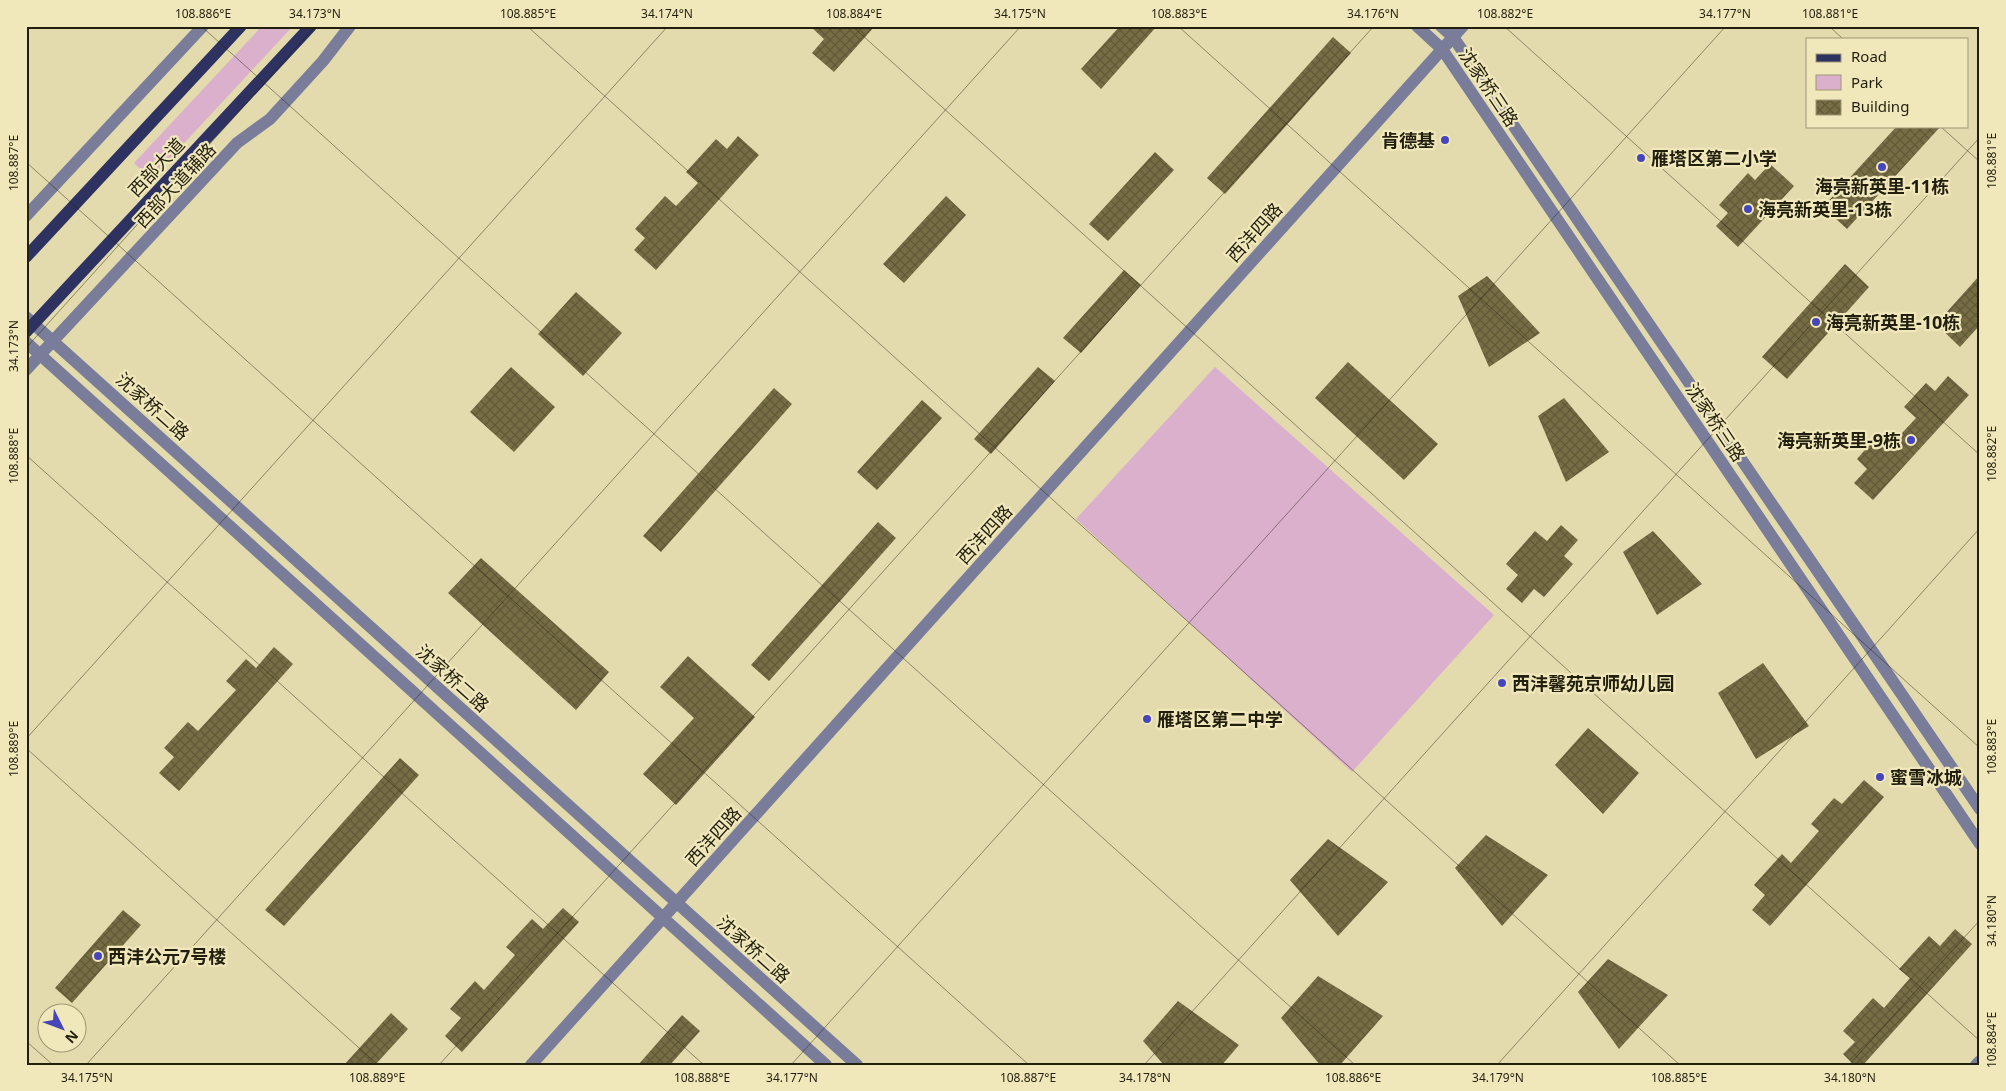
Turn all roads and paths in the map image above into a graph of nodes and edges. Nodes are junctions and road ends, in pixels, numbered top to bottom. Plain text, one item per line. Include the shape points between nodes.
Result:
1 (204, 26) edge
2 (242, 26) edge
3 (311, 26) edge
4 (350, 26) edge
5 (1417, 26) edge
6 (1441, 26) edge
7 (1463, 26) edge
8 (1453, 37) junction
9 (1442, 49) junction
10 (26, 216) edge
11 (26, 257) edge
12 (29, 324) edge
13 (54, 340) junction
14 (26, 342) edge
15 (41, 354) junction
16 (26, 370) edge
17 (1980, 809) edge
18 (1980, 844) edge
19 (677, 903) junction
20 (663, 918) junction
21 (1980, 1061) edge
22 (530, 1065) edge
23 (826, 1065) edge
24 (857, 1065) edge
25 (1976, 1065) edge

1 - 10 street
2 - 11 main road, 西部大道
3 - 12 main road, 西部大道
4 - 13 street, 西部大道辅路 via 270,119 237,143
5 - 9 street, 沈家桥三路
6 - 8 street, 沈家桥三路
7 - 8 street, 西沣四路
8 - 9 street, 西沣四路
8 - 17 street, 沈家桥三路
9 - 18 street, 沈家桥三路
9 - 19 street, 西沣四路
12 - 13 street, 沈家桥二路
13 - 15 street, 西部大道辅路
13 - 19 street, 沈家桥二路
14 - 15 street, 沈家桥二路
15 - 16 street, 西部大道辅路
15 - 20 street, 沈家桥二路
19 - 20 street, 西沣四路
19 - 24 street, 沈家桥二路
20 - 22 street, 西沣四路
20 - 23 street, 沈家桥二路
21 - 25 street

